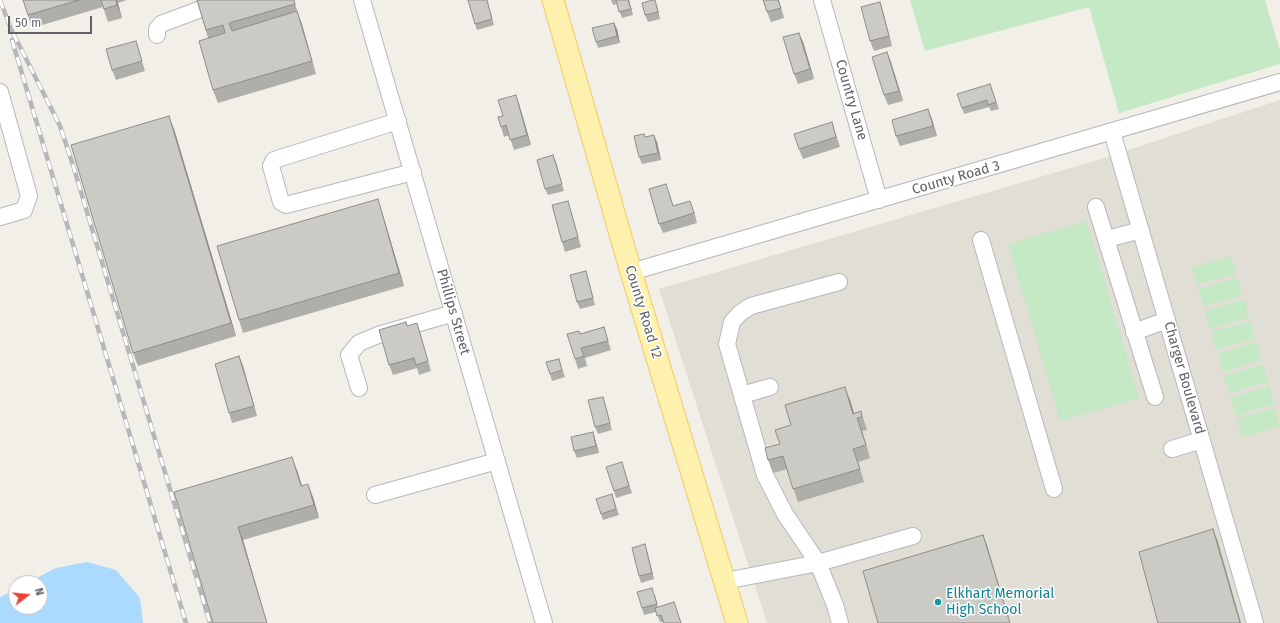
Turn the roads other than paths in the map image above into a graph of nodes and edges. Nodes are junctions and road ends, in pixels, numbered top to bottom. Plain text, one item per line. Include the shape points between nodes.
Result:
1 (234, 0) edge
2 (362, 0) edge
3 (553, 0) edge
4 (822, 0) edge
5 (157, 35) dead end
6 (1280, 82) edge
7 (0, 92) edge
8 (398, 121) junction
9 (1112, 132) junction
10 (413, 172) junction
11 (879, 200) junction
12 (1096, 207) dead end
13 (0, 217) edge
14 (1141, 230) junction
15 (1107, 239) junction
16 (981, 240) dead end
17 (631, 272) junction
18 (839, 282) dead end
19 (454, 313) junction
20 (1167, 320) junction
21 (1134, 332) junction
22 (770, 387) dead end
23 (359, 388) dead end
24 (742, 395) junction
25 (1155, 397) dead end
26 (1202, 440) junction
27 (1172, 449) dead end
28 (497, 461) junction
29 (1054, 489) dead end
30 (376, 495) dead end
31 (913, 536) dead end
32 (818, 563) junction
33 (725, 581) junction
34 (544, 623) edge
35 (738, 623) edge
36 (840, 623) edge
37 (1255, 623) edge

1 - 5 street via 161,24 157,29
2 - 8 street, Phillips Street
3 - 17 main road, County Road 12
4 - 11 street, Country Lane
6 - 9 street, County Road 3
7 - 13 street via 29,196 24,210
8 - 10 street, Phillips Street
8 - 10 street via 274,160 271,166 281,202 286,205
9 - 11 street, County Road 3
9 - 14 street, Charger Boulevard
10 - 19 street, Phillips Street
11 - 17 street, County Road 3
12 - 15 street
14 - 15 street
14 - 20 street, Charger Boulevard
15 - 21 street
16 - 29 street
17 - 33 main road, County Road 12
18 - 24 street via 751,306 732,322 727,344
19 - 23 street via 358,343 349,355
19 - 28 street, Phillips Street
20 - 21 street
20 - 26 street, Charger Boulevard
21 - 25 street
22 - 24 street
24 - 32 street via 765,475 785,514
26 - 27 street
26 - 37 street, Charger Boulevard
28 - 30 street
28 - 34 street, Phillips Street
31 - 32 street
32 - 33 street
32 - 36 street
33 - 35 main road, County Road 12

